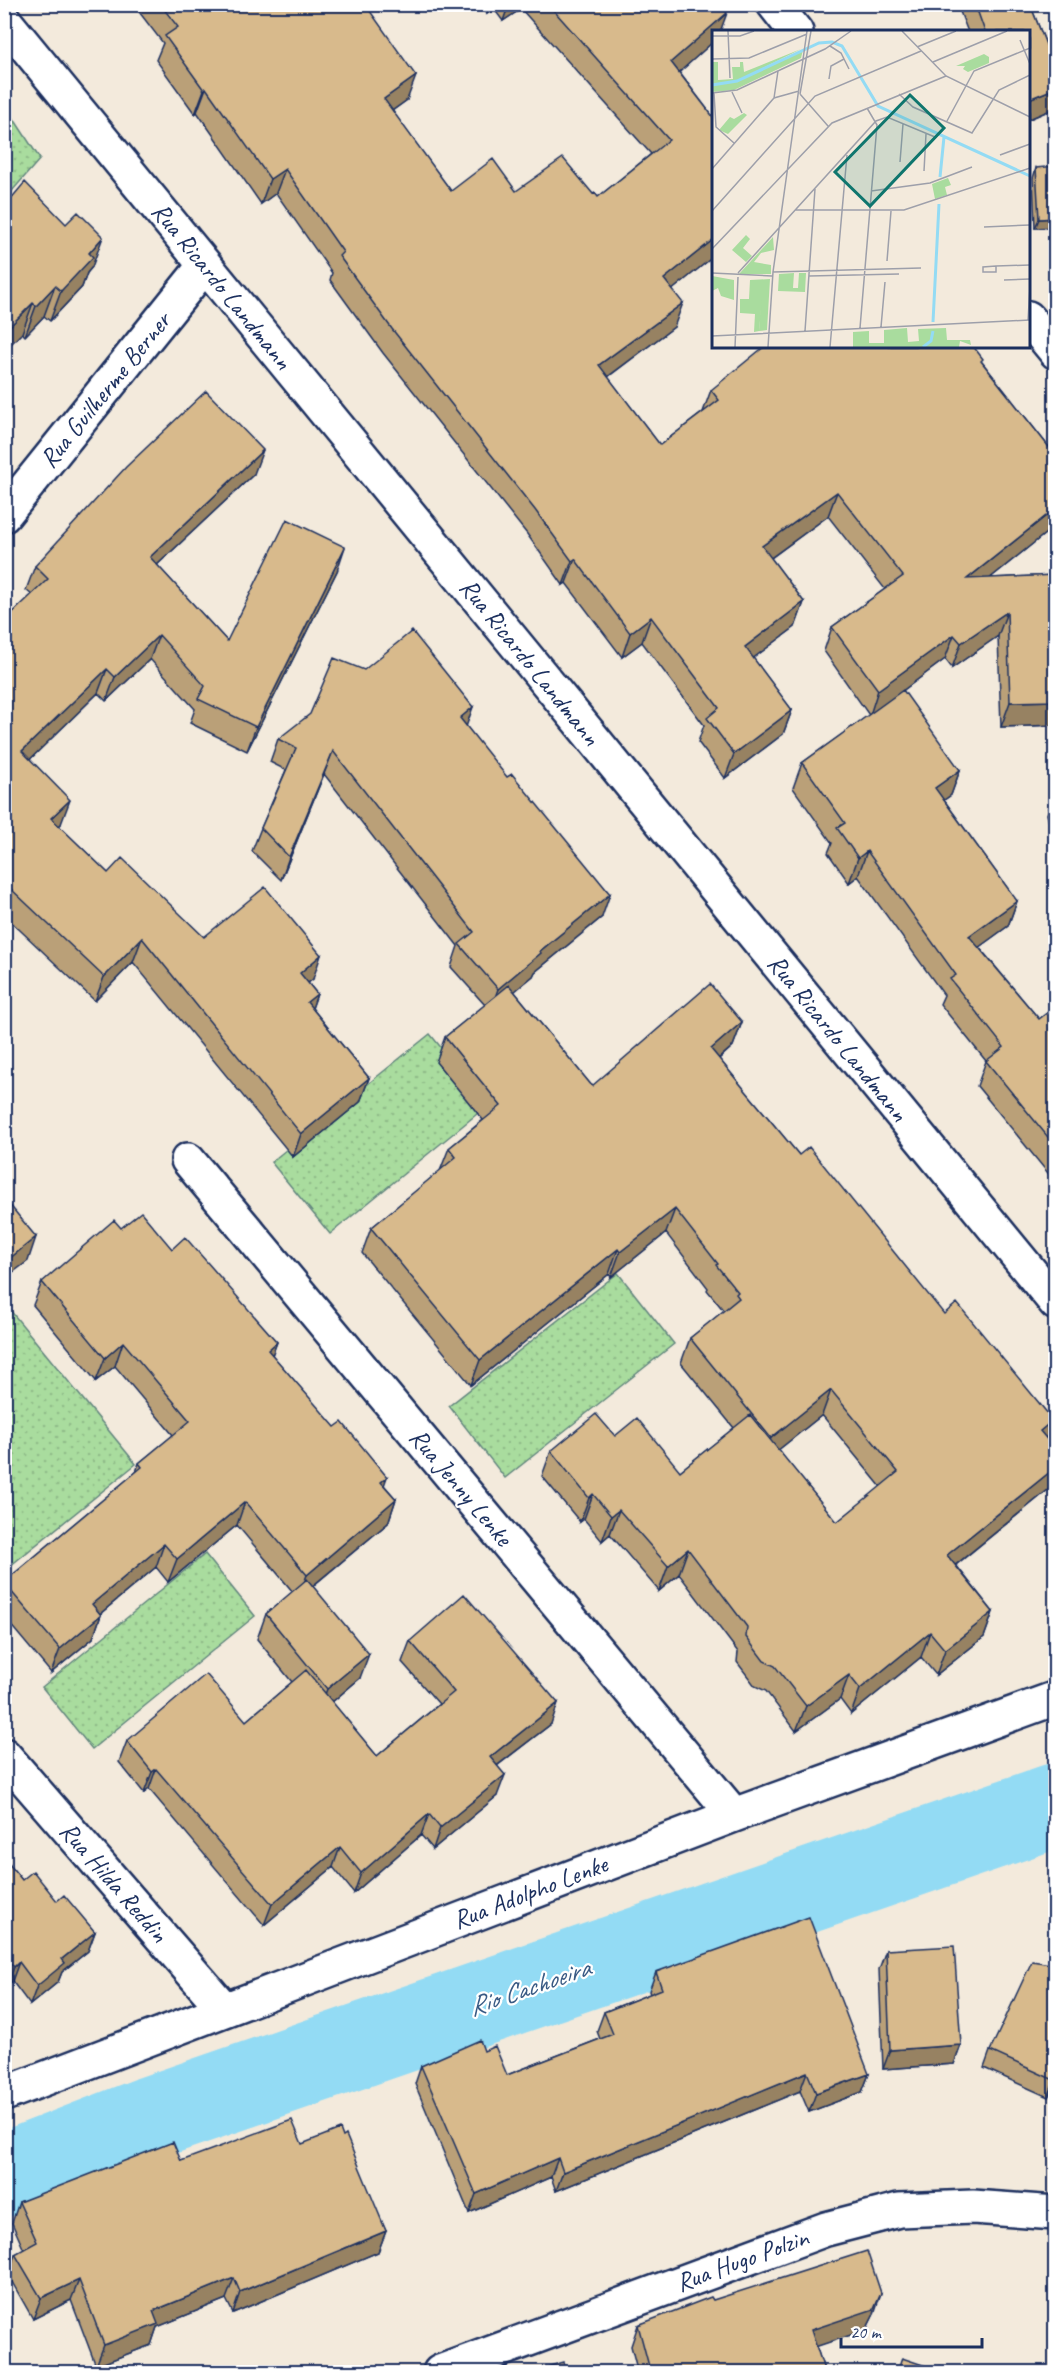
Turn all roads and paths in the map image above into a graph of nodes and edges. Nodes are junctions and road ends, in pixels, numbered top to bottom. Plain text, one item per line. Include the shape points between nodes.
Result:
1 (774, 4) edge
2 (4, 20) edge
3 (794, 30) edge
4 (205, 265) junction
5 (1030, 319) edge
6 (1056, 352) edge
7 (4, 515) edge
8 (188, 1160) dead end
9 (1056, 1303) edge
10 (1056, 1698) edge
11 (4, 1755) edge
12 (734, 1815) junction
13 (224, 2009) junction
14 (7, 2093) dead end
15 (1056, 2213) edge
16 (440, 2373) edge

1 - 3 street
2 - 4 street, Rua Ricardo Landmann
4 - 7 street, Rua Guilherme Berner
4 - 9 street, Rua Ricardo Landmann
5 - 6 street
8 - 12 street, Rua Jenny Lenke
10 - 12 street, Rua Adolpho Lenke
11 - 13 street, Rua Hilda Reddin
12 - 13 street, Rua Adolpho Lenke
13 - 14 street, Rua Adolpho Lenke
15 - 16 street, Rua Hugo Polzin via 973,2207 899,2210 826,2229

